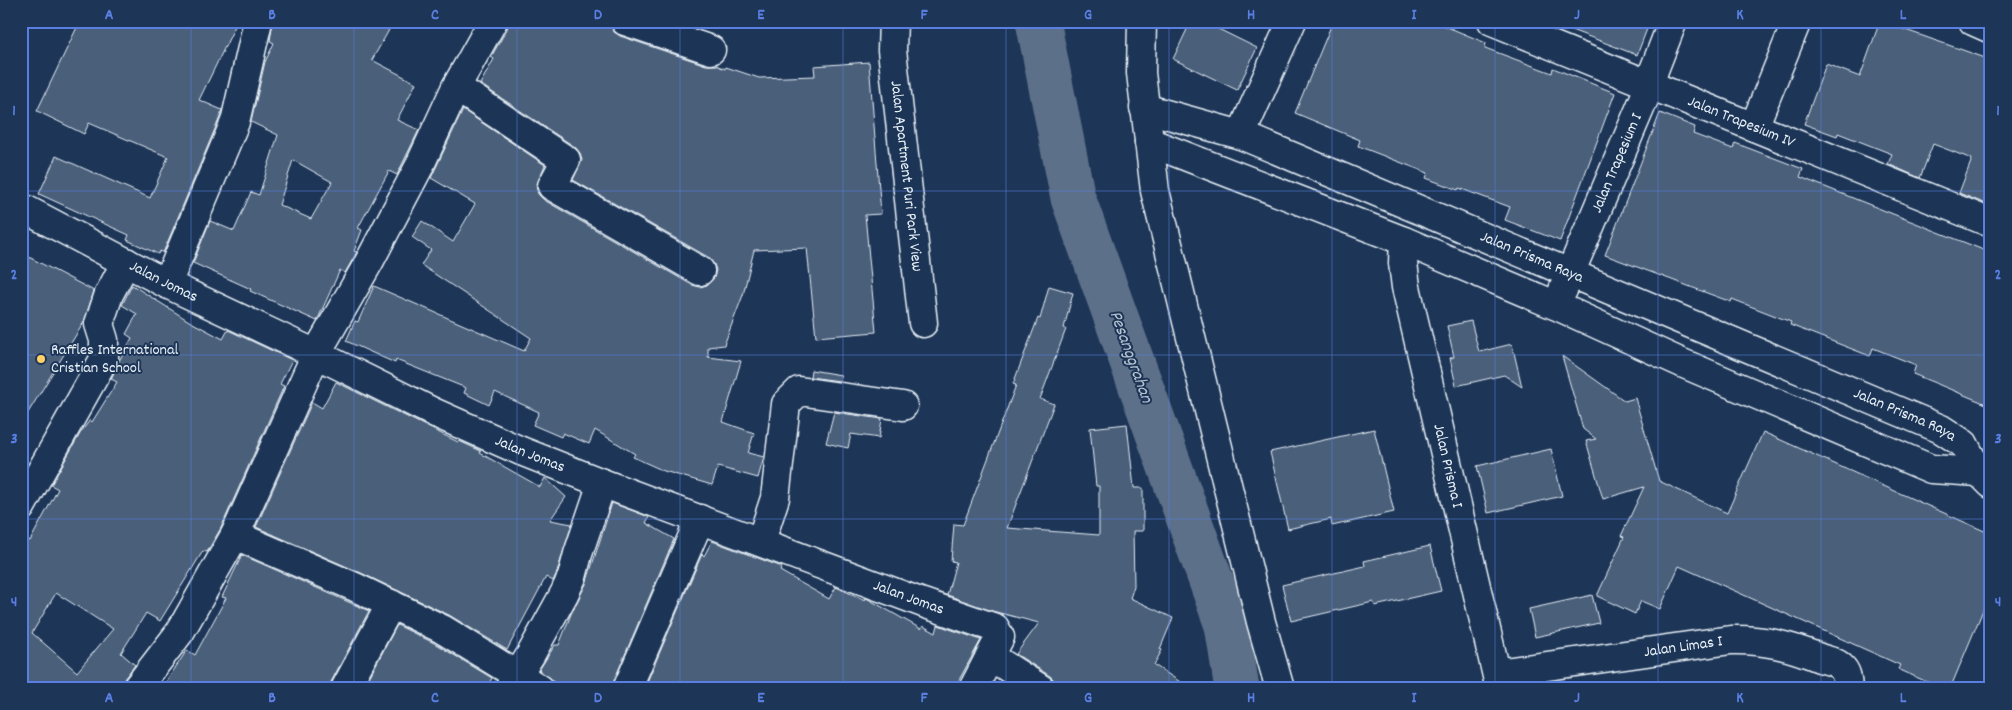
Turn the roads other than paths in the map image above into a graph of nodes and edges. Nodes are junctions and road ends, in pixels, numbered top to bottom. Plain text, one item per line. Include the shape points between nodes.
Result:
1 (258, 21) edge
2 (493, 21) edge
3 (625, 21) edge
4 (1142, 21) edge
5 (1292, 21) edge
6 (1492, 21) edge
7 (1673, 21) edge
8 (1797, 21) edge
9 (1973, 21) edge
10 (889, 24) edge
11 (1991, 29) edge
12 (711, 50) dead end
13 (1650, 85) junction
14 (456, 87) junction
15 (1144, 108) junction
16 (1754, 127) junction
17 (1241, 135) junction
18 (1149, 142) junction
19 (21, 207) edge
20 (1991, 223) edge
21 (1404, 242) junction
22 (126, 262) junction
23 (700, 271) dead end
24 (1570, 272) junction
25 (167, 284) junction
26 (1557, 306) junction
27 (923, 323) dead end
28 (316, 354) junction
29 (903, 406) dead end
30 (1985, 478) edge
31 (602, 484) junction
32 (21, 506) edge
33 (700, 519) junction
34 (235, 535) junction
35 (761, 542) junction
36 (391, 604) junction
37 (990, 656) junction
38 (1499, 681) edge
39 (523, 684) edge
40 (136, 689) edge
41 (345, 689) edge
42 (627, 689) edge
43 (973, 689) edge
44 (1041, 689) edge
45 (1280, 689) edge
46 (1848, 689) edge

1 - 25 street via 235,122
2 - 14 street
3 - 12 street
4 - 15 street
5 - 17 street
6 - 13 street, Jalan Trapesium IV
7 - 13 street, Jalan Trapesium I
8 - 16 street
9 - 11 street
10 - 27 street, Jalan Apartment Puri Park View
13 - 16 street, Jalan Trapesium IV
13 - 24 street, Jalan Trapesium I
14 - 23 street via 566,160 552,186
14 - 28 street via 419,167
15 - 17 street, Jalan Prisma Raya
15 - 18 street
16 - 20 street, Jalan Trapesium IV
17 - 24 street, Jalan Prisma Raya
18 - 21 street, Jalan Prisma Raya
18 - 45 street via 1155,191
19 - 22 street, Jalan Jomas
21 - 26 street, Jalan Prisma Raya
21 - 38 street, Jalan Prisma I via 1406,287
22 - 25 street, Jalan Jomas
22 - 32 street via 108,294 99,324 106,348 104,359
24 - 26 street, Jalan Trapesium I
24 - 30 street, Jalan Prisma Raya via 1941,428 1964,444
25 - 28 street, Jalan Jomas
26 - 30 street, Jalan Prisma Raya via 1931,469
28 - 31 street, Jalan Jomas via 433,412
28 - 34 street
29 - 35 street via 799,391 794,395 786,404 775,498
31 - 33 street, Jalan Jomas
31 - 39 street via 572,576
33 - 35 street, Jalan Jomas
33 - 42 street
34 - 36 street
34 - 40 street via 180,632
35 - 37 street, Jalan Jomas via 996,628 1000,637
36 - 39 street via 442,628
36 - 41 street
37 - 43 street, Jalan Jomas
37 - 44 street
38 - 46 street, Jalan Limas I via 1749,639 1795,648 1840,665 1846,673

